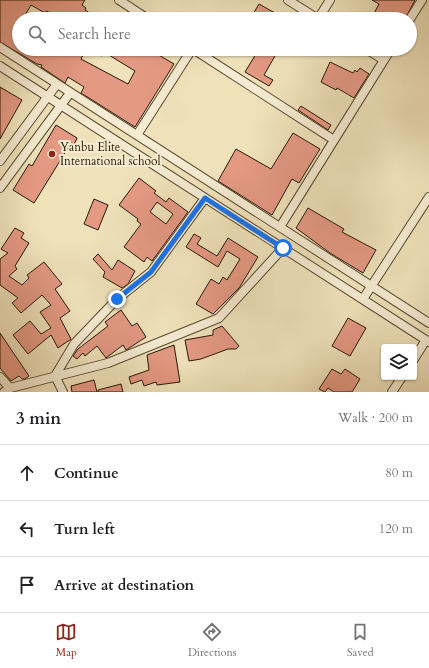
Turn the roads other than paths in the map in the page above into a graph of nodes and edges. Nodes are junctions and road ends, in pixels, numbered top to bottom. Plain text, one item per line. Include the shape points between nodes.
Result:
1 (119, 0) edge
2 (288, 0) edge
3 (330, 0) edge
4 (422, 0) edge
5 (137, 12) edge
6 (307, 12) edge
7 (322, 12) edge
8 (414, 12) edge
9 (0, 47) edge
10 (12, 55) edge
11 (14, 56) edge
12 (187, 56) edge
13 (203, 56) edge
14 (377, 56) edge
15 (387, 56) edge
16 (384, 60) junction
17 (0, 66) edge
18 (57, 84) junction
19 (70, 93) junction
20 (48, 97) junction
21 (61, 106) junction
22 (136, 135) junction
23 (334, 140) junction
24 (0, 162) edge
25 (0, 188) edge
26 (429, 197) edge
27 (205, 198) junction
28 (280, 227) junction
29 (283, 248) junction
30 (372, 287) junction
31 (363, 300) junction
32 (429, 323) edge
33 (428, 341) edge
34 (417, 355) edge
35 (55, 376) junction
36 (0, 377) edge
37 (400, 380) edge
38 (7, 390) edge
39 (63, 392) edge
40 (392, 392) edge

1 - 5 street
2 - 6 street
3 - 7 street
4 - 8 street
9 - 10 street
11 - 18 street
12 - 22 street
13 - 23 street
14 - 16 street
15 - 16 street
16 - 23 street
17 - 20 street
18 - 19 street
18 - 20 street
19 - 21 street
19 - 22 street
20 - 21 street
20 - 24 street
21 - 25 street
21 - 27 street
22 - 28 street
23 - 28 street
26 - 30 street
27 - 29 street
27 - 35 street via 151,272 117,299 74,344
28 - 30 street
29 - 31 street
29 - 35 street via 219,318 108,363
30 - 31 street
30 - 32 street
31 - 33 street
33 - 34 street
35 - 38 street
35 - 39 street
36 - 38 street
37 - 40 street

